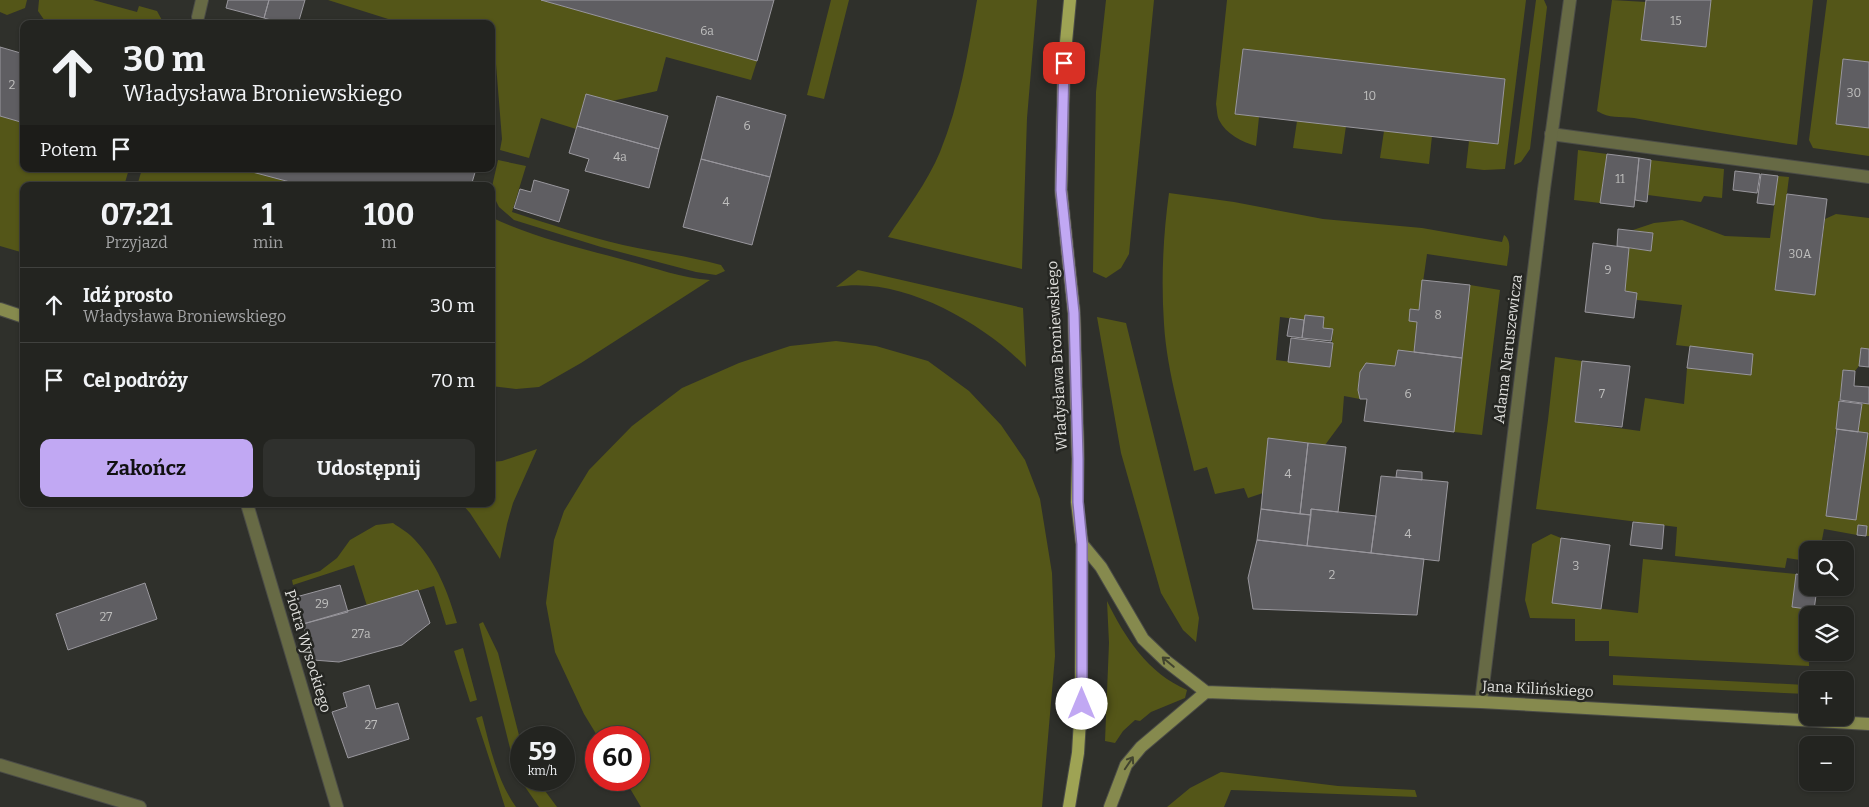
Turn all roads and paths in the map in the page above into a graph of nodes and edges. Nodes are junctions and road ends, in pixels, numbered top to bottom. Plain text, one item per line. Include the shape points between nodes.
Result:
1 (202, 0) edge
2 (1070, 0) edge
3 (1570, 0) edge
4 (198, 17) dead end
5 (1551, 134) junction
6 (1869, 177) edge
7 (0, 309) edge
8 (20, 315) edge
9 (248, 507) edge
10 (1082, 544) junction
11 (1206, 692) junction
12 (1481, 702) junction
13 (1869, 724) edge
14 (0, 765) edge
15 (140, 807) edge
16 (337, 807) edge
17 (1069, 807) edge
18 (1110, 807) edge

1 - 4 street
2 - 10 main road, Władysława Broniewskiego via 1064,63 1061,190 1074,313 1078,502
3 - 5 street, Adama Naruszewicza
5 - 6 street
5 - 12 street, Adama Naruszewicza
7 - 8 street
9 - 16 street, Piotra Wysockiego
11 -> 10 street via 1143,639 1101,567
10 - 17 main road, Władysława Broniewskiego via 1082,704
11 - 12 street, Jana Kilińskiego
18 -> 11 street via 1126,765 1141,747
12 - 13 street, Jana Kilińskiego
14 - 15 street

